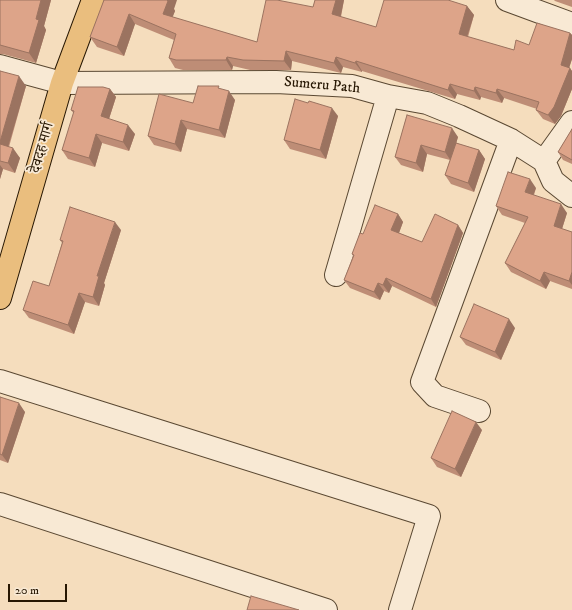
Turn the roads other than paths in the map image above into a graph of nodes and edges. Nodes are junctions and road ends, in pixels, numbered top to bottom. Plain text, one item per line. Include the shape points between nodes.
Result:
1 (93, 0) edge
2 (507, 0) edge
3 (572, 24) edge
4 (0, 66) edge
5 (62, 83) junction
6 (388, 96) junction
7 (572, 122) edge
8 (511, 140) junction
9 (544, 161) junction
10 (572, 196) edge
11 (336, 275) dead end
12 (0, 298) edge
13 (0, 381) edge
14 (479, 411) dead end
15 (0, 504) edge
16 (326, 610) edge
17 (400, 610) edge

1 - 5 main road, देवदह मार्ग
2 - 3 street
4 - 5 street, Sumeru Path
5 - 6 street, Sumeru Path via 276,82 352,86
5 - 12 main road, देवदह मार्ग
6 - 8 street, Sumeru Path via 427,103
6 - 11 street
7 - 9 street
8 - 9 street, Sumeru Path
8 - 14 street via 422,382 435,396
9 - 10 street via 553,181
13 - 17 street via 429,516
15 - 16 street

